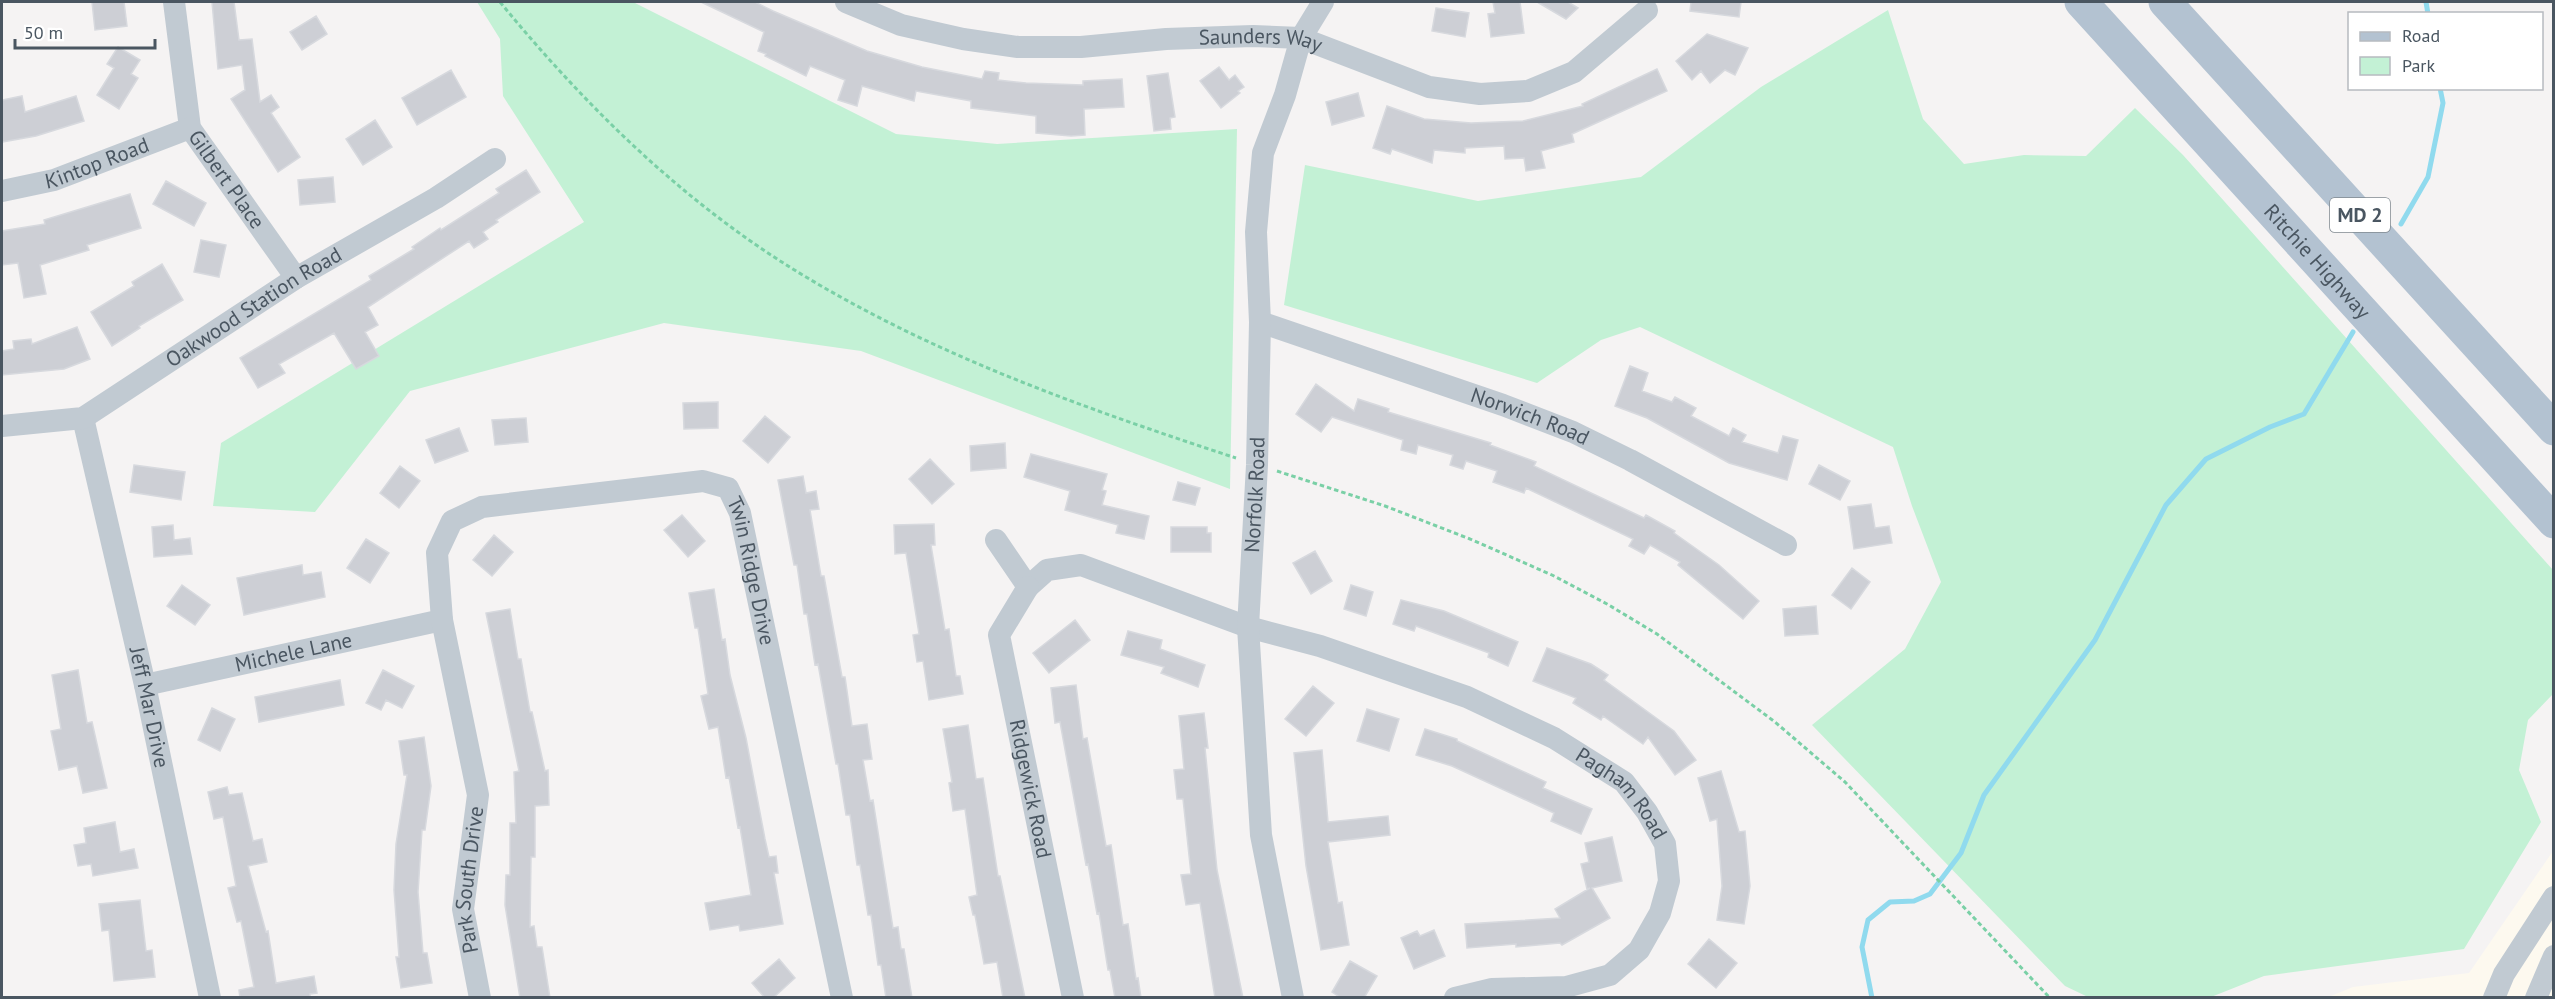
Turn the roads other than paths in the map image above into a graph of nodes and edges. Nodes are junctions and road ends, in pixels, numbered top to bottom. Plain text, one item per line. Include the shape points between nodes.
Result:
1 (174, 2) edge
2 (846, 2) edge
3 (1323, 2) edge
4 (2081, 2) edge
5 (2165, 2) edge
6 (1647, 10) dead end
7 (1301, 38) junction
8 (190, 128) junction
9 (495, 159) dead end
10 (2, 191) edge
11 (296, 278) junction
12 (1260, 322) junction
13 (82, 418) junction
14 (2, 426) edge
15 (2553, 429) edge
16 (2553, 522) edge
17 (996, 540) dead end
18 (1786, 545) dead end
19 (1028, 587) junction
20 (442, 620) junction
21 (1248, 627) junction
22 (145, 685) junction
23 (2553, 897) edge
24 (2553, 956) edge
25 (210, 998) edge
26 (480, 998) edge
27 (842, 998) edge
28 (1073, 998) edge
29 (1293, 998) edge
30 (1455, 998) edge
31 (2494, 998) edge
32 (2536, 998) edge

1 - 8 street, Gilbert Place
2 - 7 street, Saunders Way via 901,26 1018,46 1242,36
3 - 7 street, Norfolk Road
4 - 16 main road, Ritchie Highway / MD 2
5 - 15 main road, MD 2
6 - 7 street, Saunders Way via 1574,72 1528,91 1480,94 1429,87
7 - 12 street, Norfolk Road via 1263,153 1256,232
8 - 10 street, Kintop Road via 54,180
8 - 11 street, Gilbert Place
9 - 11 street, Oakwood Station Road via 436,198
11 - 13 street, Oakwood Station Road
12 - 18 street, Norwich Road via 1573,432
12 - 21 street, Norfolk Road
13 - 14 street, Oakwood Station Road
13 - 22 street, Jeff Mar Drive
17 - 19 street
19 - 21 street, Ridgewick Road via 1047,570 1081,565
19 - 28 street, Ridgewick Road via 999,635
20 - 22 street, Michele Lane
20 - 26 street, Park South Drive via 478,795 463,909
20 - 27 street, Twin Ridge Drive via 436,553 452,521 482,507 702,481 728,489 740,513
21 - 29 street, Norfolk Road via 1261,835
21 - 30 street, Pagham Road via 1320,646 1467,697 1554,738 1624,782 1665,844 1669,880 1660,913 1639,950 1610,975 1566,987 1492,989
22 - 25 street, Jeff Mar Drive
23 - 31 street via 2504,974
24 - 32 street

